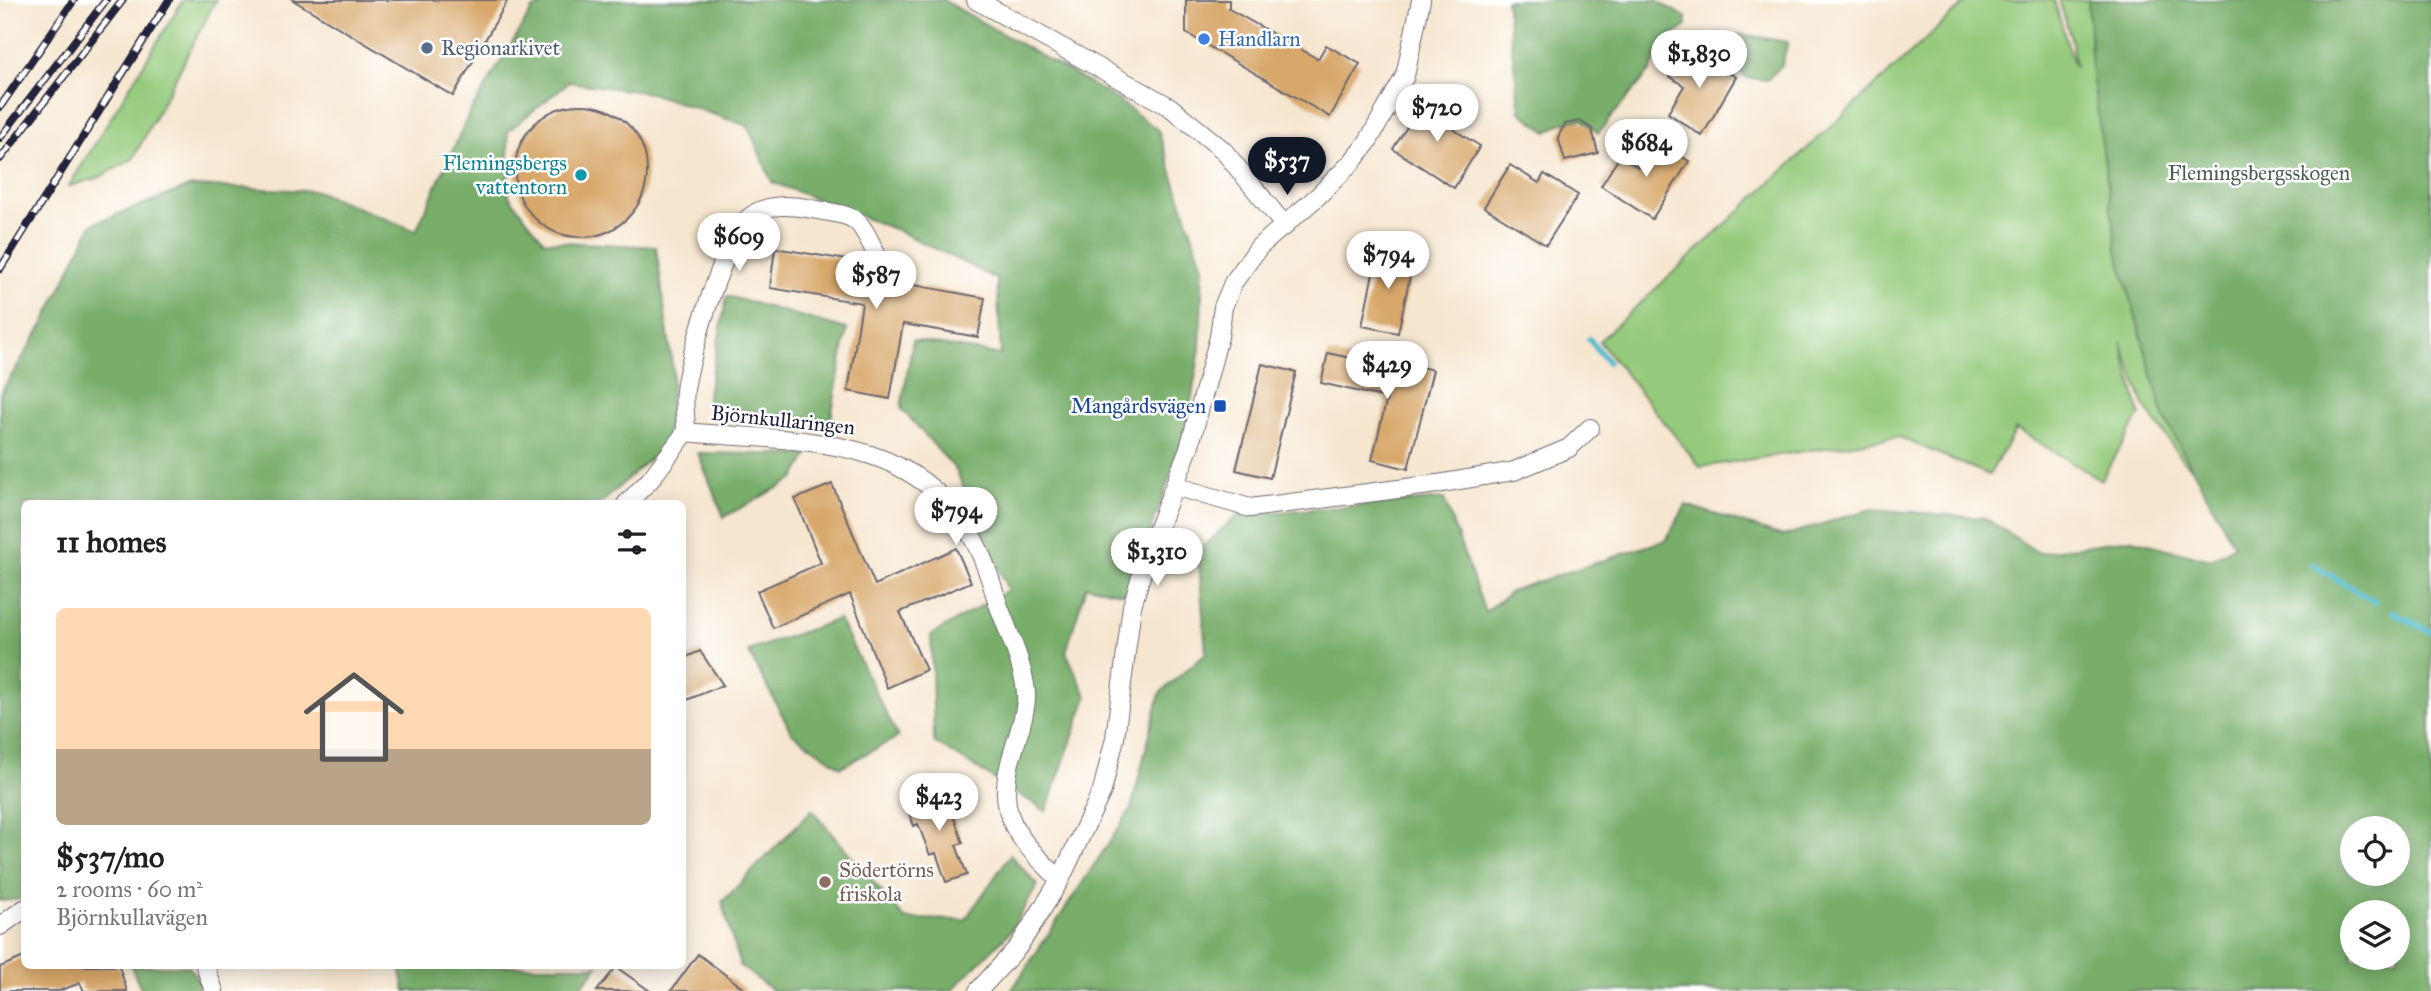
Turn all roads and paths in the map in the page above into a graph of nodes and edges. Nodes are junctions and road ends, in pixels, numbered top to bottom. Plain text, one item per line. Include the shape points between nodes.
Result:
1 (976, 0) edge
2 (1421, 0) edge
3 (1285, 226) junction
4 (876, 254) dead end
5 (1590, 428) dead end
6 (686, 432) junction
7 (1174, 486) junction
8 (630, 500) edge
9 (1060, 880) junction
10 (21, 911) edge
11 (0, 926) edge
12 (206, 969) edge
13 (214, 991) edge
14 (978, 991) edge

1 - 3 street via 1170,107 1223,150
2 - 3 street via 1405,76 1367,143
3 - 7 street via 1259,247 1233,283 1189,448
4 - 6 street, Björnkullaringen via 861,222 850,216 785,205 749,217 738,229 720,270 686,379
5 - 7 street via 1560,452 1514,471 1437,484 1250,508
6 - 8 street, Björnkullaringen
6 - 9 street, Björnkullaringen via 851,447 901,466 932,488 961,522 992,586 1027,697 1009,768 1008,813 1013,830
7 - 9 street via 1132,606 1115,738 1102,792
9 - 14 street via 1018,947
10 - 11 street
12 - 13 street

